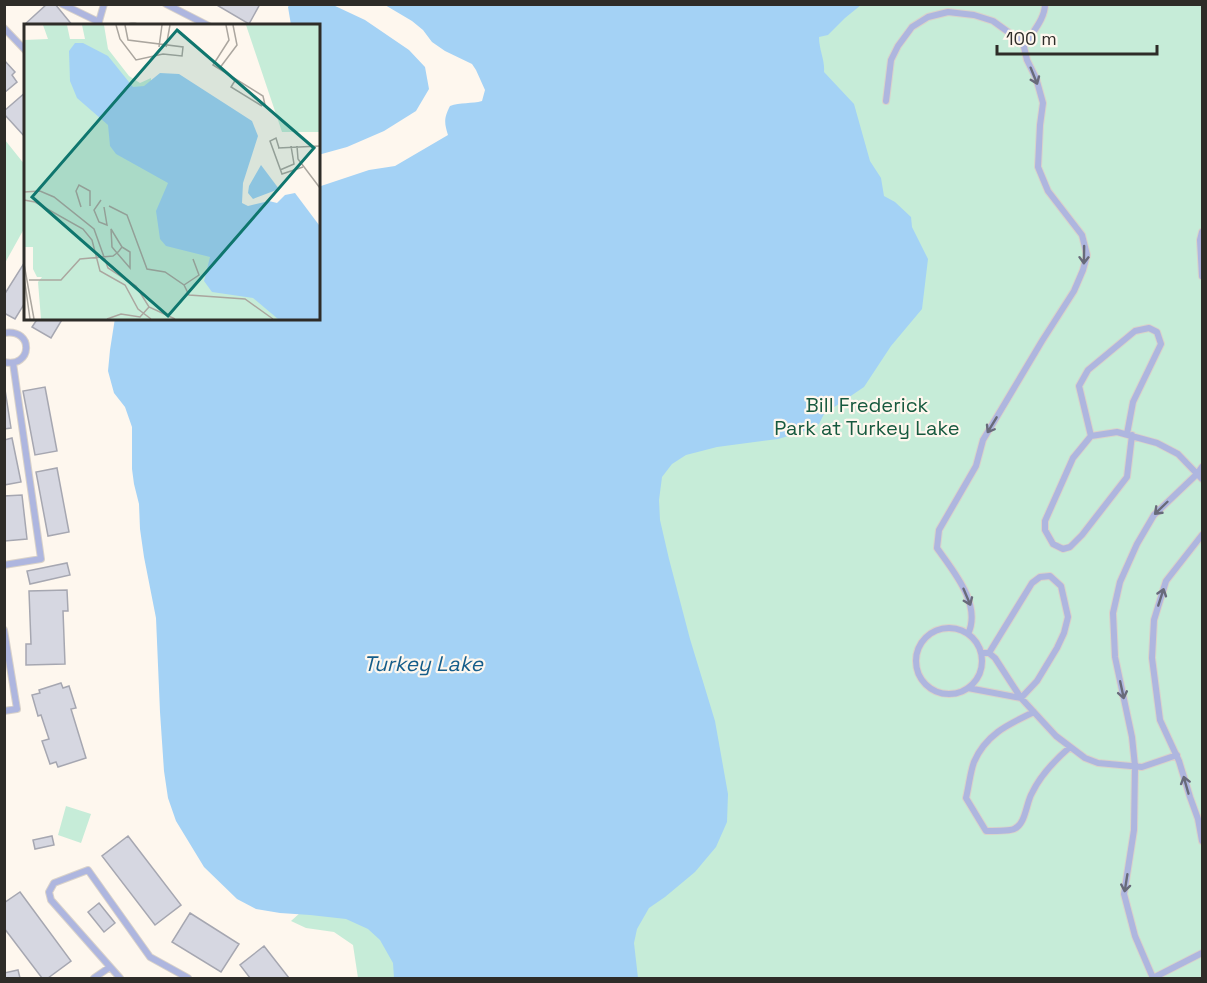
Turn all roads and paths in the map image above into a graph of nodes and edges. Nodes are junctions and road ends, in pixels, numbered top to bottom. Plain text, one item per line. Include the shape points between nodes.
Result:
1 (62, 4) edge
2 (104, 4) edge
3 (166, 4) edge
4 (1045, 4) edge
5 (99, 24) edge
6 (205, 24) edge
7 (4, 28) edge
8 (1025, 44) junction
9 (24, 49) edge
10 (886, 101) dead end
11 (1203, 232) edge
12 (1203, 276) edge
13 (4, 333) edge
14 (4, 362) edge
15 (13, 363) junction
16 (1130, 435) junction
17 (1091, 436) junction
18 (1203, 466) edge
19 (1200, 476) edge
20 (1203, 535) edge
21 (4, 565) edge
22 (4, 630) edge
23 (968, 634) junction
24 (982, 653) junction
25 (989, 653) junction
26 (8, 671) edge
27 (968, 688) junction
28 (1021, 698) junction
29 (4, 711) edge
30 (1034, 712) junction
31 (1070, 747) junction
32 (1177, 755) junction
33 (1135, 765) junction
34 (1203, 841) edge
35 (1203, 953) edge
36 (110, 967) junction
37 (94, 978) edge
38 (120, 978) edge
39 (188, 978) edge
40 (1153, 978) edge

1 - 5 lane
2 - 5 lane
3 - 6 lane
4 - 8 lane via 1045,14
7 - 9 lane
8 - 10 lane via 993,21 974,15 948,12 928,17 912,27 898,46 891,60
8 -> 23 lane via 1043,104 1038,167 1048,191 1082,235 1087,255 1074,291 983,440 976,466 939,530 937,548 967,595 972,612
11 - 12 lane
13 - 15 lane via 18,333 26,343 25,355
14 - 15 lane
15 - 21 lane via 41,559
16 - 17 lane via 1117,432
16 - 17 lane via 1133,402 1161,344 1157,332 1149,328 1135,331 1088,370 1079,386
16 - 17 lane via 1127,477 1082,535 1063,549 1053,544 1045,530 1046,521 1073,458
16 - 19 lane via 1157,442 1178,454
18 - 19 lane
19 -> 33 lane via 1154,515 1120,582 1113,613 1115,657
32 -> 20 lane via 1160,720 1152,658 1154,620 1166,580
22 - 26 lane
23 - 24 lane
23 - 27 lane via 960,629 942,628 932,632 919,646 916,663 927,685 939,692 961,692
24 - 25 lane
24 - 27 lane via 979,676
25 - 28 lane
25 - 28 lane via 1032,584 1040,577 1050,576 1061,586 1068,617 1064,633 1036,681
26 - 29 lane via 17,709
27 - 28 lane
28 - 30 lane
30 - 31 lane
30 - 31 lane via 992,735 973,763 966,798 986,831 1013,830 1021,824 1037,783
31 - 33 lane via 1098,762
32 - 33 lane via 1142,767
34 -> 32 lane
33 -> 40 lane via 1134,830 1125,894
35 - 40 lane
36 - 37 lane
36 - 38 lane
36 - 39 lane via 51,900 49,892 54,883 88,870 150,957

